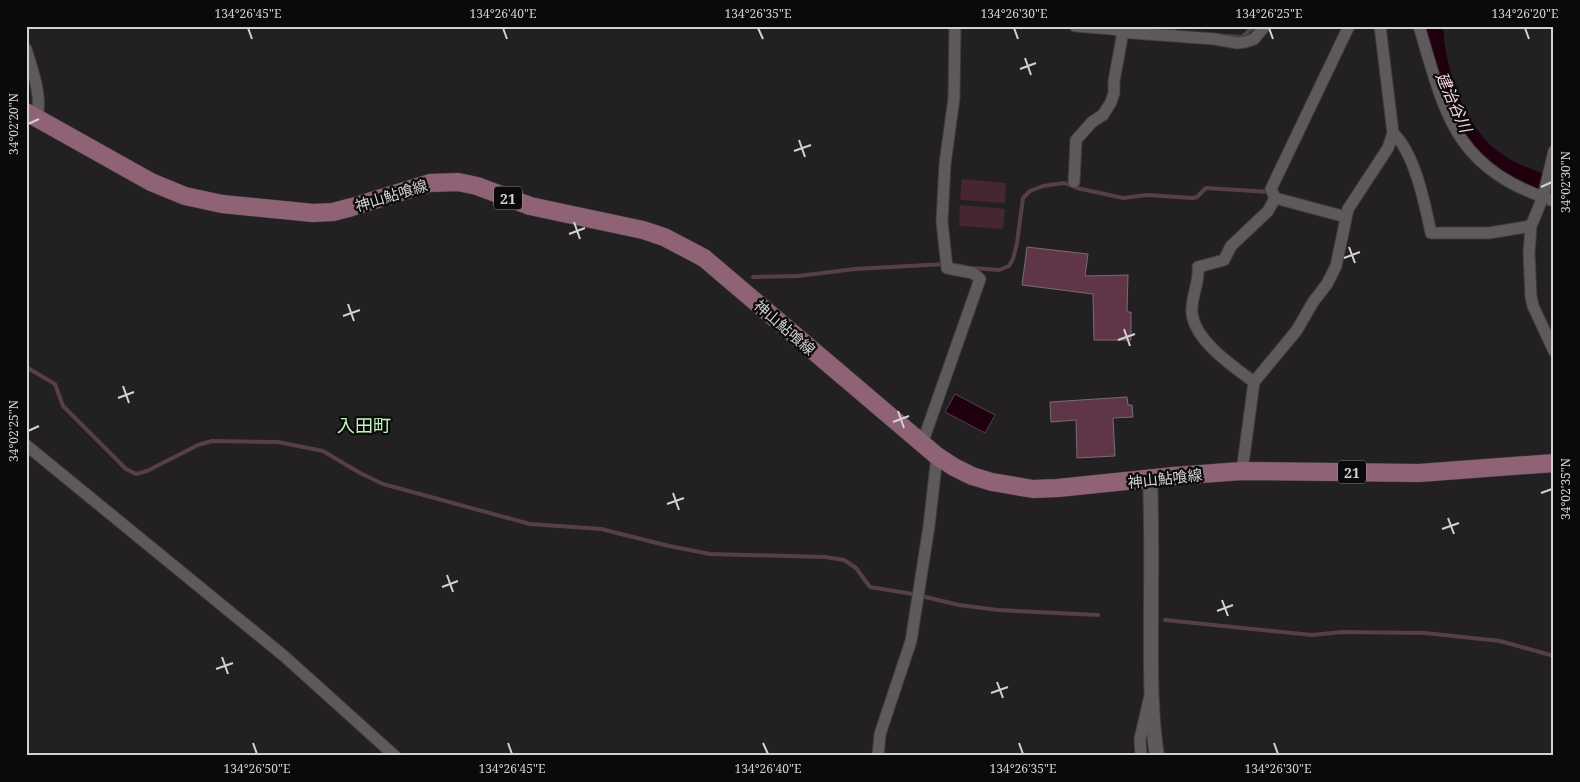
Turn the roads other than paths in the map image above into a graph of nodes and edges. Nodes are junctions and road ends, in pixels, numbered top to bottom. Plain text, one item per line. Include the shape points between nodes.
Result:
1 (955, 26) edge
2 (1075, 26) edge
3 (1265, 26) edge
4 (1348, 26) edge
5 (1380, 26) edge
6 (1419, 26) edge
7 (1131, 30) edge
8 (26, 49) edge
9 (32, 115) edge
10 (1393, 133) junction
11 (1554, 151) edge
12 (1074, 182) dead end
13 (1273, 194) junction
14 (1547, 197) edge
15 (1346, 217) junction
16 (1531, 226) junction
17 (1554, 351) edge
18 (1254, 382) junction
19 (922, 444) junction
20 (26, 445) edge
21 (937, 456) junction
22 (1554, 463) edge
23 (1242, 471) junction
24 (1150, 478) junction
25 (1150, 694) junction
26 (395, 756) edge
27 (878, 756) edge
28 (1141, 756) edge
29 (1158, 756) edge

1 - 19 street via 954,98 945,164 942,222 946,265 947,268 973,273 980,279
2 - 7 street
3 - 7 street via 1254,39 1237,43
4 - 13 street
5 - 10 street
6 - 14 street via 1443,106 1464,144 1481,163 1511,182
7 - 12 street via 1110,102 1103,115 1076,140
8 - 9 street via 38,92 39,107
9 - 19 main road, 神山鮎喰線 / 21 via 151,182 185,196 222,204 333,212 430,183 458,182 530,206 617,224 664,238 704,258
10 - 15 street via 1388,148
10 - 16 street via 1419,182 1431,233 1489,233
11 - 14 street
13 - 15 street
13 - 18 street via 1268,211 1232,246 1224,260 1198,267 1192,313 1196,327 1210,347
14 - 16 street
15 - 18 street via 1336,266 1327,284 1312,302 1297,330
16 - 17 street via 1531,297
18 - 23 street
19 - 21 main road, 神山鮎喰線 / 21
20 - 26 street via 284,656
21 - 24 main road, 神山鮎喰線 / 21 via 972,476 1026,488 1058,488
21 - 27 street via 911,641 880,734
22 - 23 main road, 神山鮎喰線 / 21 via 1418,473
23 - 24 main road, 神山鮎喰線 / 21
24 - 25 street
25 - 28 street via 1140,739
25 - 29 street

